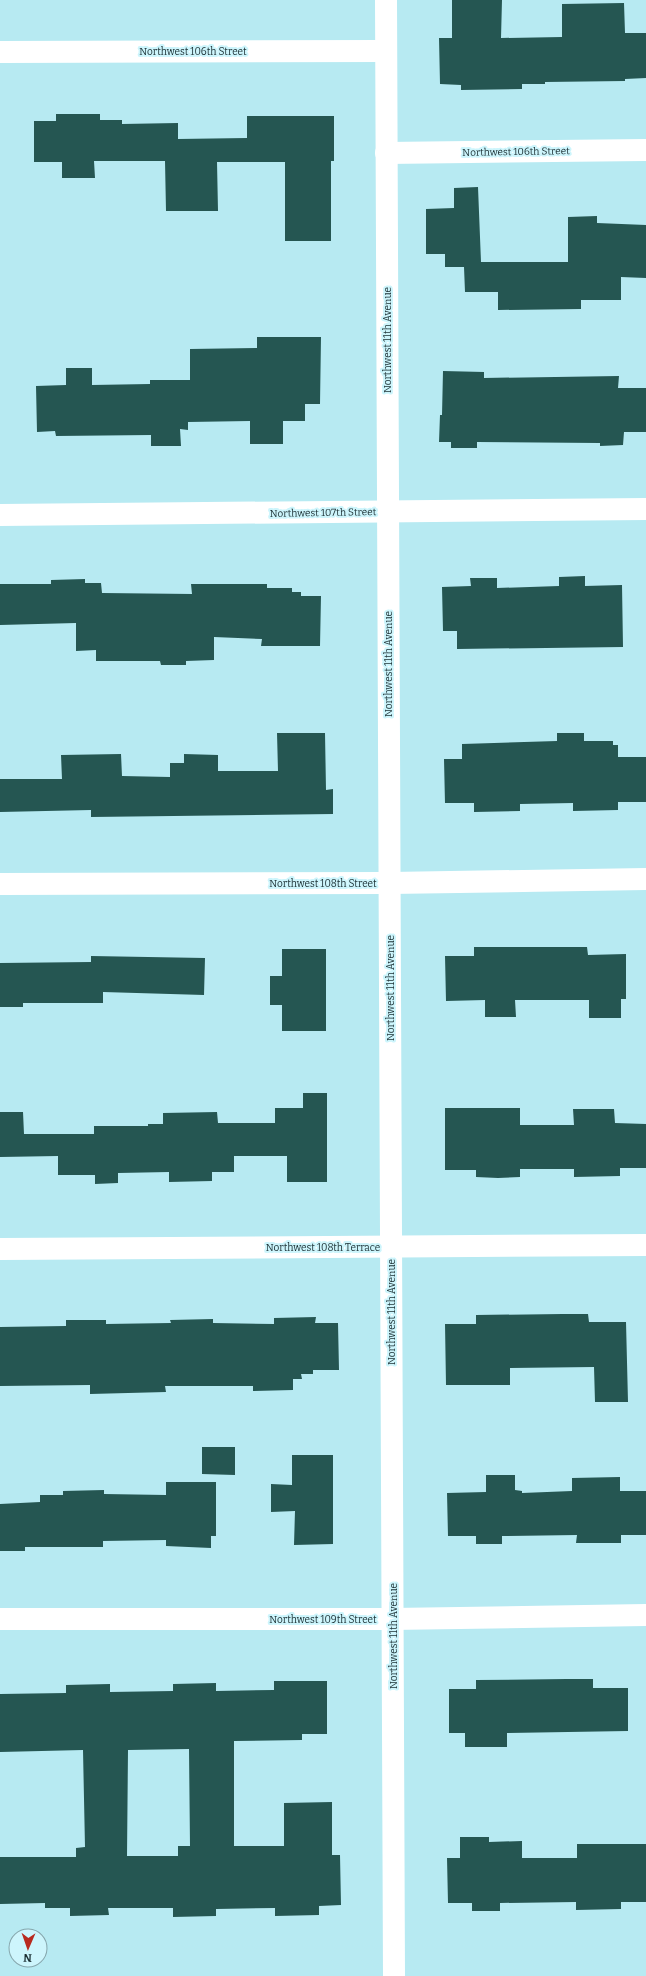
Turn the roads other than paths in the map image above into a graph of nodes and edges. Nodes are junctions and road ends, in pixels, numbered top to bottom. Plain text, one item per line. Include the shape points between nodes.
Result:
1 (386, 0) edge
2 (386, 51) junction
3 (0, 52) edge
4 (646, 150) edge
5 (386, 153) junction
6 (646, 509) edge
7 (387, 511) junction
8 (0, 515) edge
9 (646, 879) edge
10 (390, 883) junction
11 (0, 884) edge
12 (646, 1245) edge
13 (391, 1246) junction
14 (0, 1249) edge
15 (646, 1615) edge
16 (0, 1619) edge
17 (392, 1619) junction
18 (394, 1976) edge

1 - 2 street, Northwest 11th Avenue
2 - 3 street, Northwest 106th Street
2 - 5 street, Northwest 11th Avenue
4 - 5 street, Northwest 106th Street
5 - 7 street, Northwest 11th Avenue
6 - 7 street, Northwest 107th Street
7 - 8 street, Northwest 107th Street
7 - 10 street, Northwest 11th Avenue
9 - 10 street, Northwest 108th Street
10 - 11 street, Northwest 108th Street
10 - 13 street, Northwest 11th Avenue
12 - 13 street, Northwest 108th Terrace
13 - 14 street, Northwest 108th Terrace
13 - 17 street, Northwest 11th Avenue
15 - 17 street, Northwest 109th Street
16 - 17 street, Northwest 109th Street
17 - 18 street, Northwest 11th Avenue

